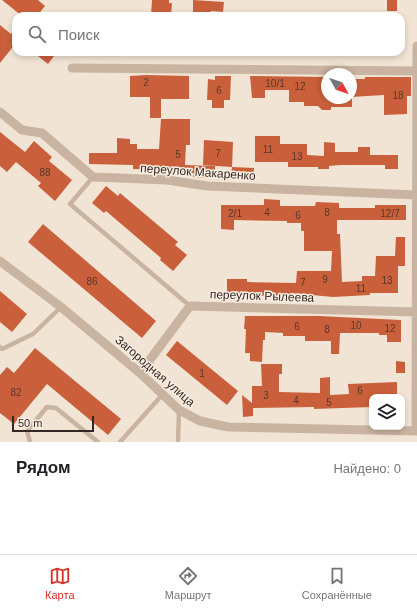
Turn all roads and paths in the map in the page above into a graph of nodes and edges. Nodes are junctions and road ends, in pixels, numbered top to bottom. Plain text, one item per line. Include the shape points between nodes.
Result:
1 (417, 46) edge
2 (72, 68) dead end
3 (417, 71) edge
4 (0, 112) edge
5 (93, 177) junction
6 (417, 195) edge
7 (0, 261) edge
8 (190, 306) junction
9 (61, 307) junction
10 (416, 312) edge
11 (1, 349) edge
12 (140, 373) junction
13 (163, 394) junction
14 (179, 410) junction
15 (416, 431) edge
16 (30, 442) edge
17 (98, 442) edge
18 (120, 442) edge
19 (178, 442) edge

1 - 3 street
2 - 3 street
3 - 6 street
4 - 5 street via 22,130 42,133
5 - 6 street, переулок Макаренко via 167,180 207,186
5 - 8 lane via 70,204
6 - 10 street
7 - 9 street, Загородная улица
8 - 10 street, переулок Рылеева
8 - 12 street
9 - 11 lane via 33,334
9 - 12 street, Загородная улица
10 - 15 street
12 - 13 street, Загородная улица
13 - 14 street, Загородная улица
13 - 18 lane
14 - 15 street, Загородная улица via 200,421 228,427
14 - 19 lane
16 - 17 lane via 27,431 47,407 56,408

